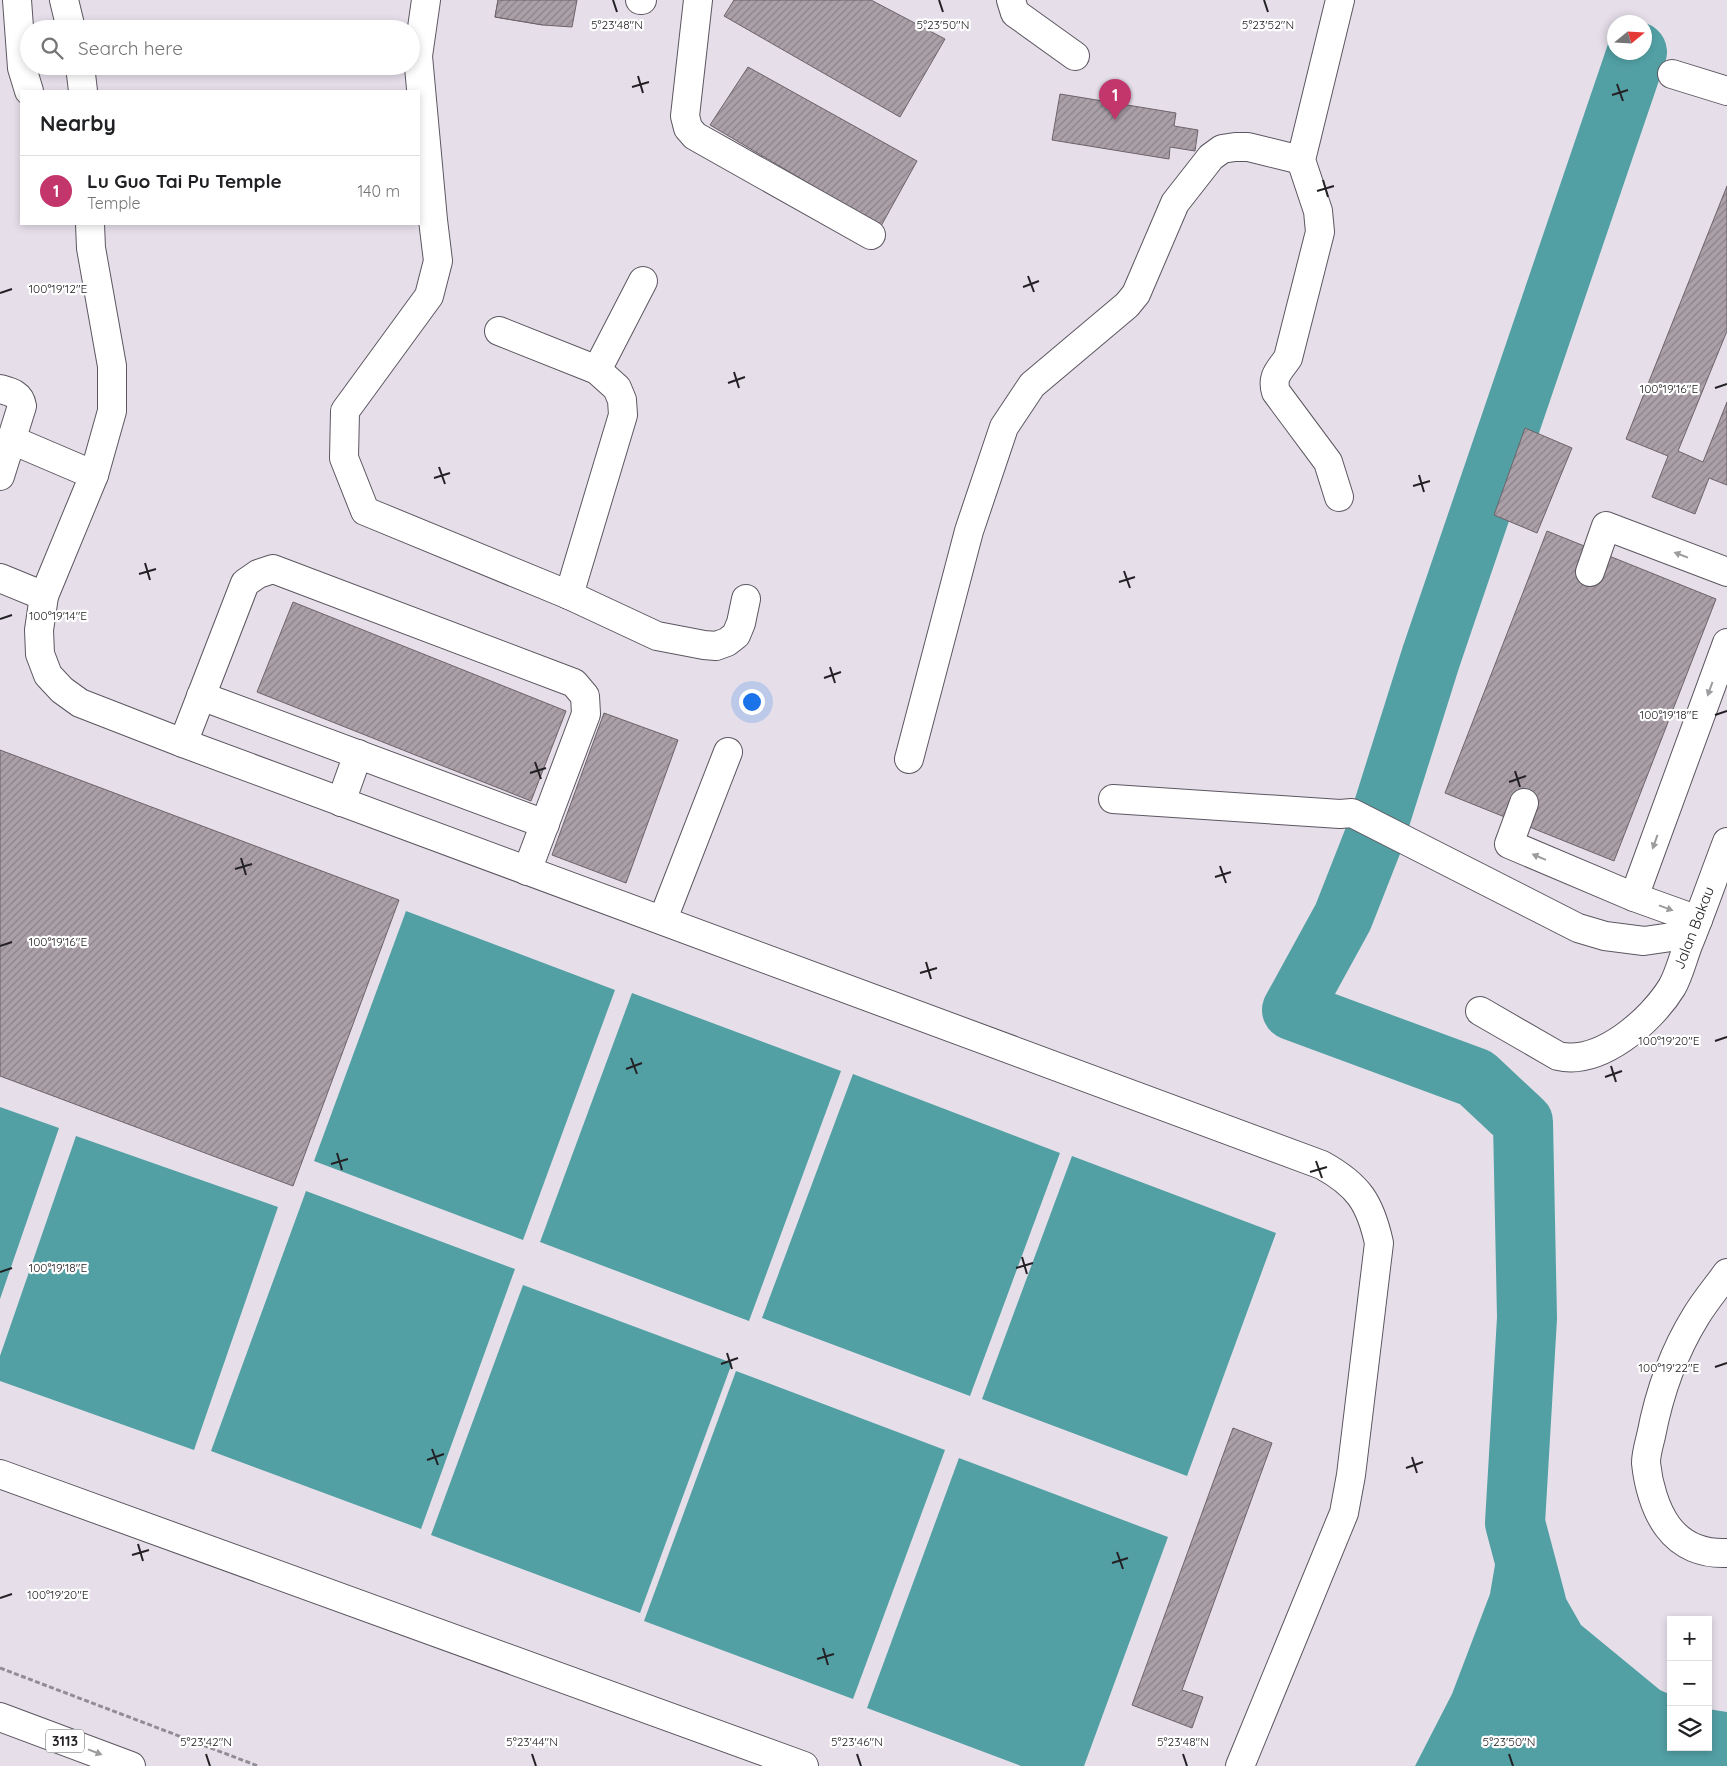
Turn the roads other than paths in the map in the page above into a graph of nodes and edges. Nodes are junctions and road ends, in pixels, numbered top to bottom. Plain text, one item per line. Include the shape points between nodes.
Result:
1 (17, 0) edge
2 (64, 0) edge
3 (426, 0) edge
4 (698, 0) edge
5 (1011, 0) edge
6 (1340, 0) edge
7 (69, 20) edge
8 (20, 41) edge
9 (420, 42) edge
10 (1075, 56) dead end
11 (1672, 74) dead end
12 (24, 75) edge
13 (81, 75) edge
14 (420, 75) edge
15 (29, 90) edge
16 (84, 90) edge
17 (1727, 90) edge
18 (1301, 160) junction
19 (82, 225) edge
20 (871, 235) dead end
21 (91, 236) edge
22 (643, 281) dead end
23 (499, 332) dead end
24 (597, 370) junction
25 (0, 388) edge
26 (12, 440) junction
27 (94, 475) junction
28 (0, 476) edge
29 (1339, 497) dead end
30 (1590, 572) dead end
31 (1727, 572) edge
32 (0, 578) edge
33 (569, 595) junction
34 (44, 596) junction
35 (746, 599) dead end
36 (1727, 643) edge
37 (201, 696) junction
38 (183, 743) junction
39 (728, 752) dead end
40 (358, 754) junction
41 (909, 759) dead end
42 (1113, 799) dead end
43 (341, 802) junction
44 (1524, 803) dead end
45 (544, 824) junction
46 (1727, 842) edge
47 (527, 871) junction
48 (1634, 897) junction
49 (663, 919) junction
50 (1695, 927) junction
51 (1480, 1011) dead end
52 (1727, 1273) edge
53 (0, 1474) edge
54 (1727, 1553) edge
55 (0, 1717) edge
56 (131, 1766) edge
57 (804, 1766) edge
58 (1240, 1766) edge

1 - 8 main road
2 - 7 main road
3 - 9 main road
4 - 20 main road via 685,116 688,128 695,136
5 - 10 main road via 1016,13
6 - 18 main road
11 - 17 main road
12 - 15 main road
13 - 16 main road
14 - 33 main road via 438,261 429,296 345,410 344,458 365,511
18 - 29 main road via 1318,210 1320,232 1288,358 1273,383 1276,392 1328,462
18 - 41 main road via 1248,147 1222,150 1211,157 1175,203 1136,294 1032,385 1004,427 969,531
19 - 21 main road
21 - 27 main road via 112,366 112,411
22 - 24 main road
23 - 24 main road
24 - 33 main road via 617,388 623,415
25 - 26 main road via 21,399
26 - 27 main road
26 - 28 main road
27 - 34 main road
31 -> 30 main road via 1606,526
32 - 34 main road
33 - 35 main road via 657,636 716,646 736,635 742,624
34 - 38 main road via 39,630 40,654 48,675 62,690 80,703
36 -> 48 main road
37 - 38 main road
37 - 40 main road
37 - 45 main road via 245,583 258,574 273,570 282,573 574,683 584,696 586,714
38 - 43 main road
39 - 49 main road
40 - 43 main road
40 - 45 main road
42 - 50 main road via 1352,813 1578,928 1604,936 1644,941
43 - 47 main road
48 -> 44 main road via 1509,844
45 - 47 main road
46 - 50 main road, Jalan Bakau
47 - 49 main road
48 -> 50 main road
49 - 58 main road via 1322,1165 1341,1175 1360,1193 1374,1218 1379,1243 1344,1513
50 - 51 main road, Jalan Bakau via 1672,987 1647,1020 1610,1047 1578,1057 1558,1056
52 - 54 main road via 1696,1316 1675,1354 1657,1406 1646,1461 1660,1516 1674,1535 1691,1548
53 - 57 main road
55 -> 56 main road, 3113

